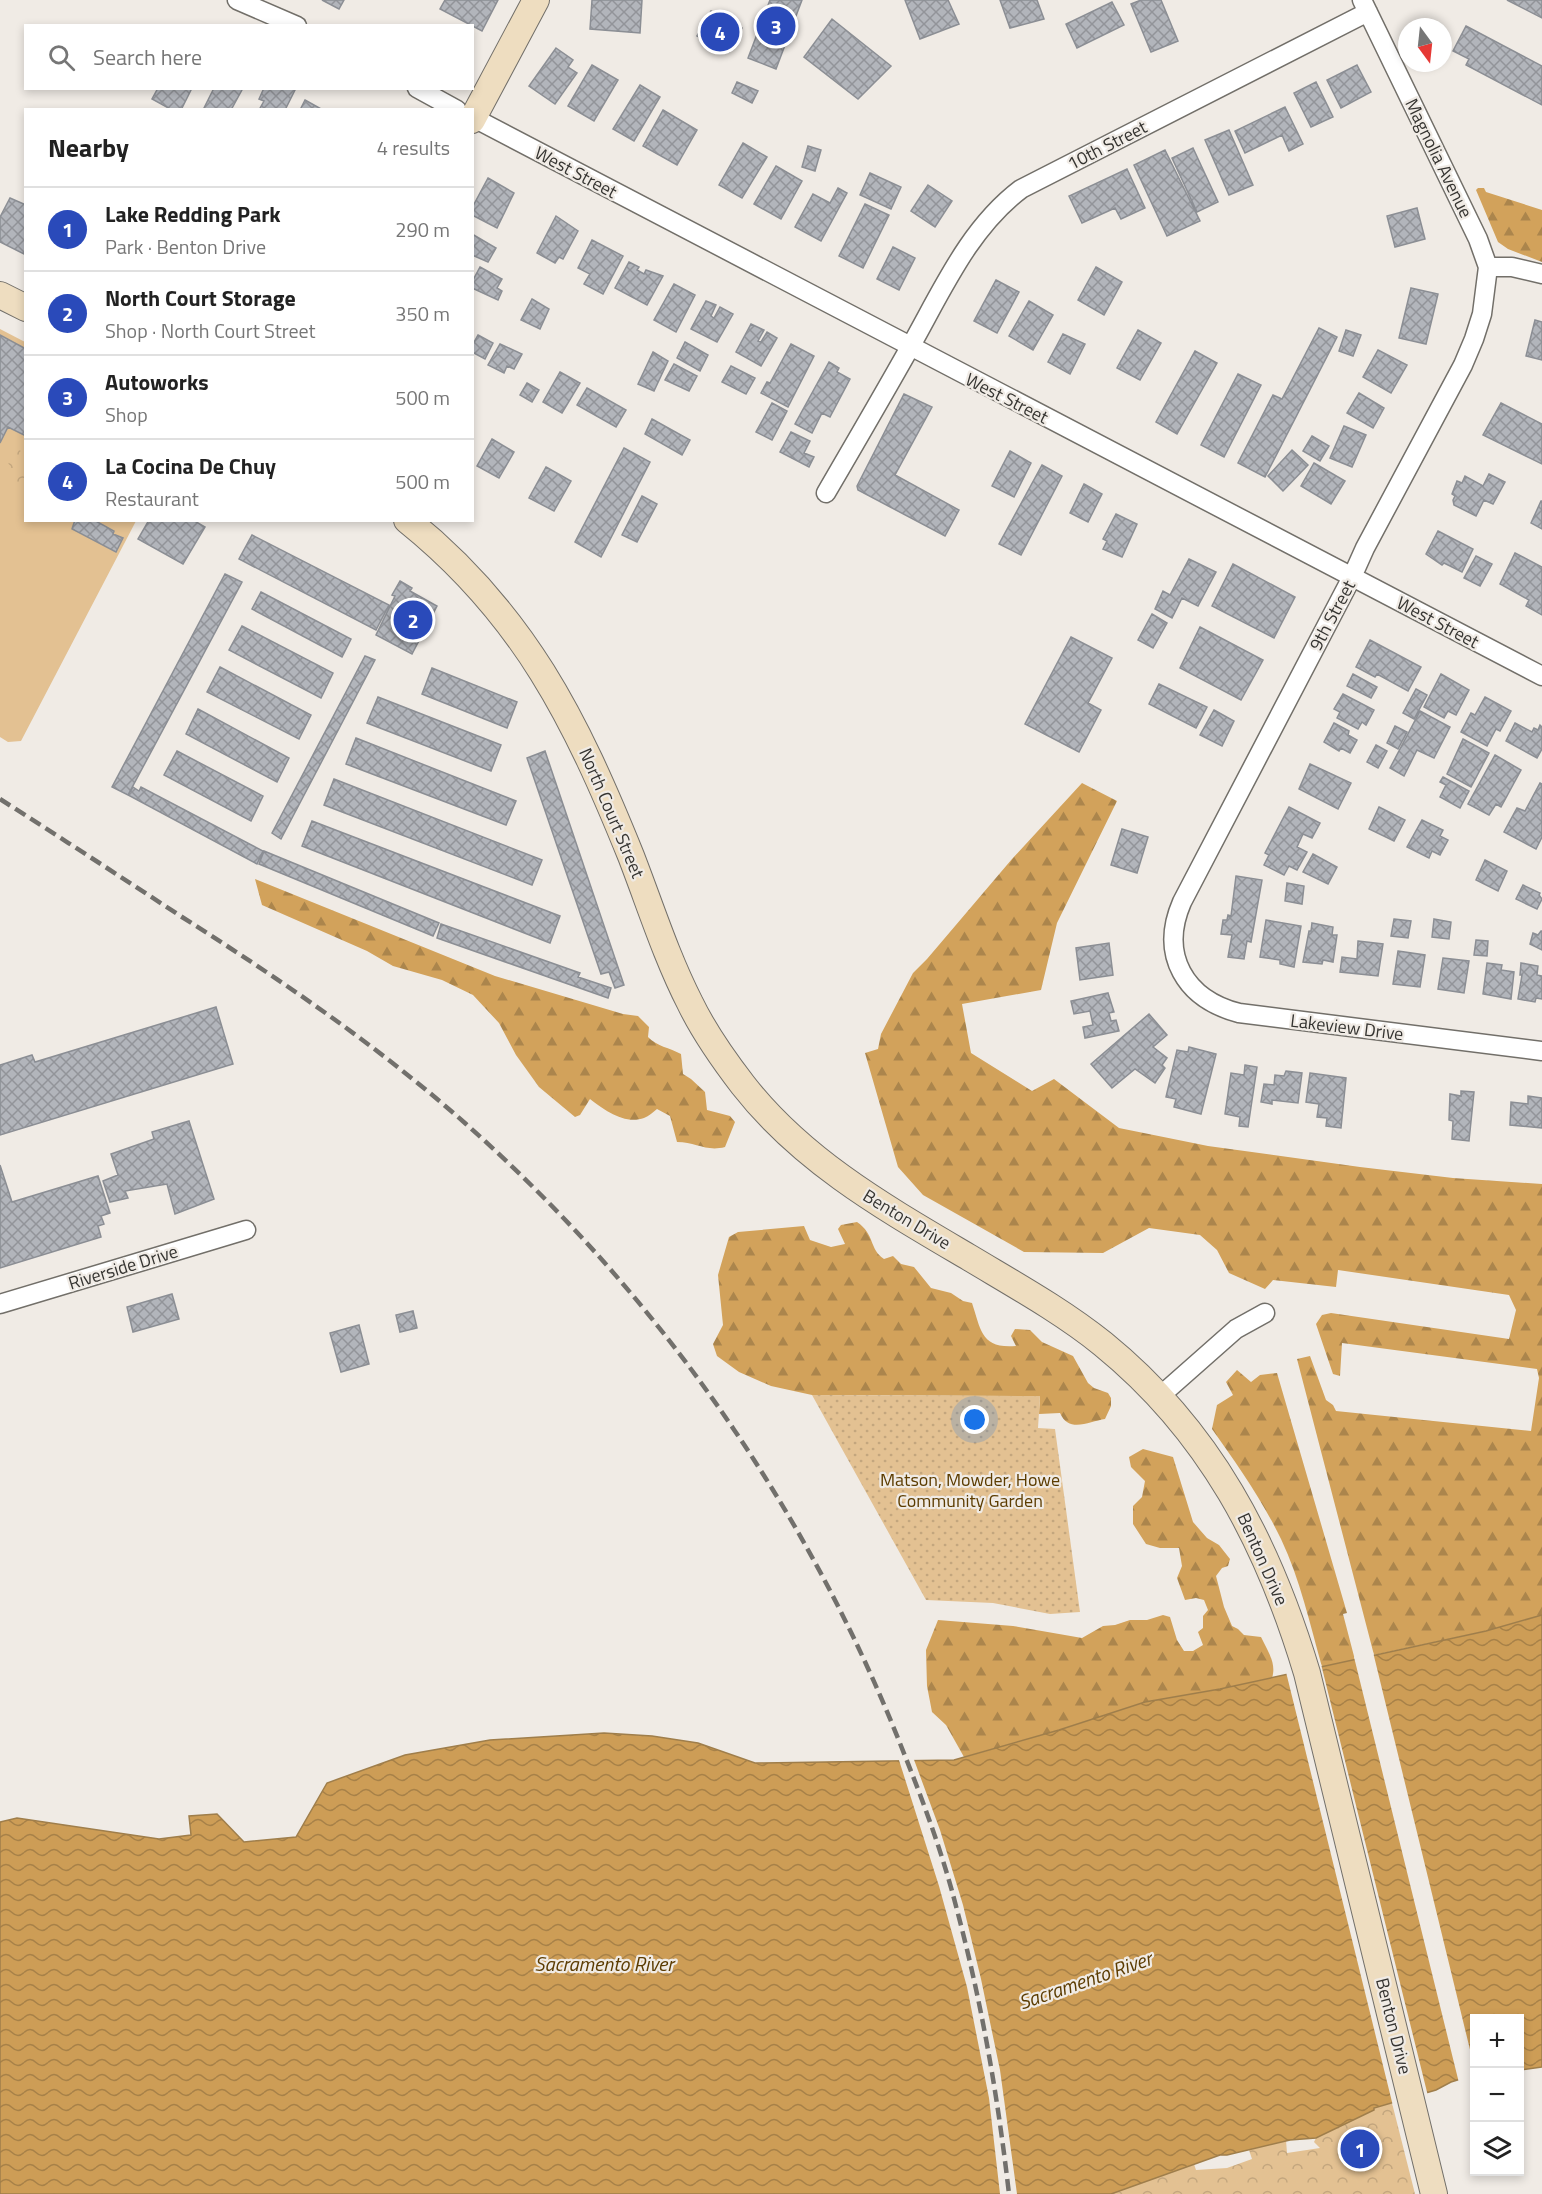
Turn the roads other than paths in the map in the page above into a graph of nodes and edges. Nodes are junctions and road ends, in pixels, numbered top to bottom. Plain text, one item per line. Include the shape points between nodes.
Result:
1 (237, 0) edge
2 (275, 0) edge
3 (536, 0) edge
4 (1365, 6) edge
5 (292, 23) edge
6 (421, 90) edge
7 (454, 108) edge
8 (474, 108) edge
9 (474, 119) edge
10 (1488, 267) junction
11 (1542, 274) edge
12 (0, 295) edge
13 (24, 307) edge
14 (910, 347) junction
15 (826, 492) dead end
16 (410, 522) edge
17 (1352, 577) junction
18 (1542, 676) edge
19 (1177, 959) joint
20 (1542, 1051) edge
21 (781, 1130) joint
22 (246, 1230) dead end
23 (0, 1304) edge
24 (1265, 1313) dead end
25 (1159, 1397) junction
26 (1432, 2184) edge

1 - 5 street
2 - 5 street
3 - 8 street
4 - 10 street, Magnolia Avenue
4 - 14 street, 10th Street via 1021,189 994,211 980,229
6 - 7 street, West Street
9 - 14 street, West Street
10 - 11 street via 1512,267
10 - 17 street, 9th Street via 1482,314 1474,339
12 - 13 street
14 - 15 street, 10th Street
14 - 17 street, West Street
16 - 21 street, North Court Street via 484,592 548,679 589,756 691,1005 716,1048
17 - 18 street, West Street
17 - 19 street, 9th Street via 1182,902 1172,935
19 - 20 street, Lakeview Drive via 1194,991 1222,1009
21 - 25 street, Benton Drive via 870,1198 1057,1311 1103,1344
22 - 23 street, Riverside Drive
24 - 25 street via 1236,1329
25 - 26 street, Benton Drive via 1197,1442 1232,1493 1262,1550 1287,1611 1307,1673

